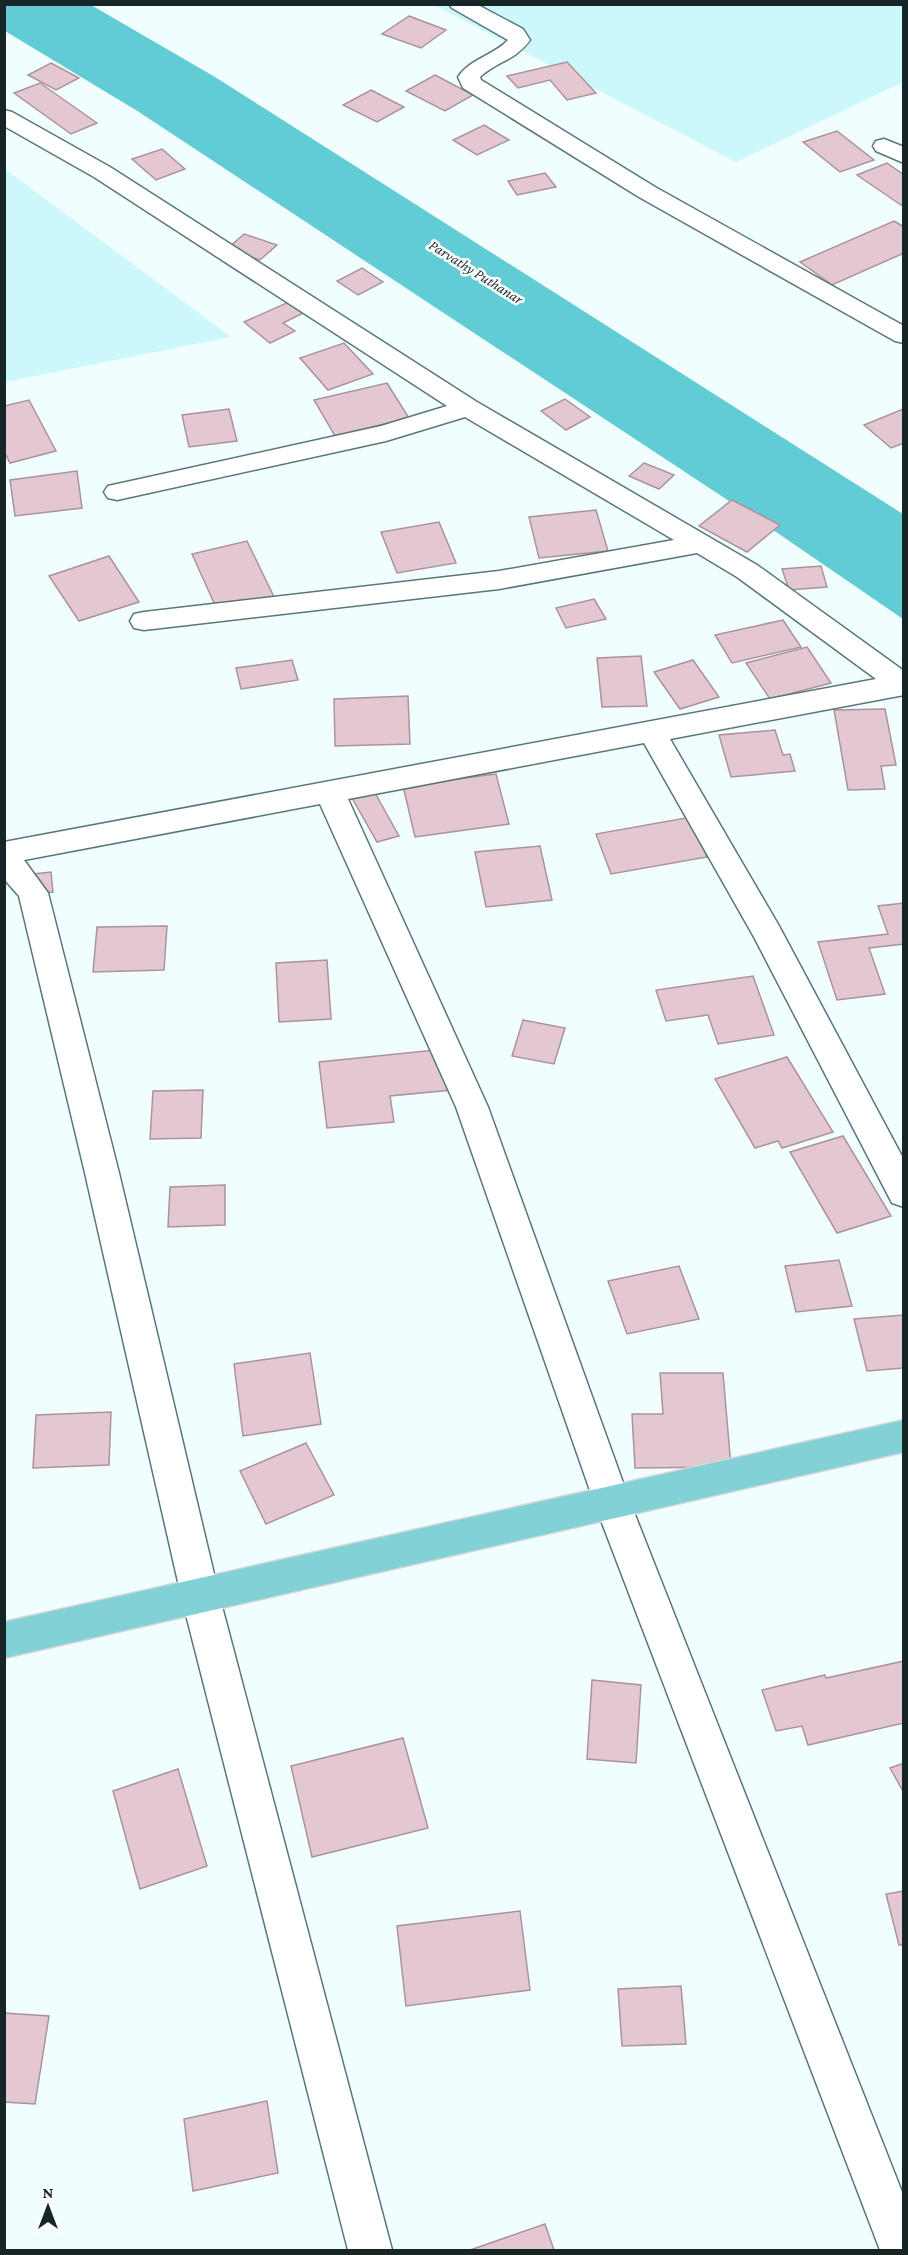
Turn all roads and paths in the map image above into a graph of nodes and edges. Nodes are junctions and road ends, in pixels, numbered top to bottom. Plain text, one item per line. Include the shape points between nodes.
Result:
1 (459, 4) edge
2 (4, 117) edge
3 (903, 336) edge
4 (468, 408) junction
5 (117, 492) dead end
6 (700, 544) junction
7 (144, 621) dead end
8 (902, 684) edge
9 (652, 733) junction
10 (330, 790) junction
11 (4, 855) edge
12 (903, 1193) edge
13 (903, 1436) edge
14 (612, 1502) junction
15 (200, 1595) junction
16 (4, 1640) edge
17 (370, 2250) edge
18 (902, 2250) edge

1 - 3 street via 515,34 519,40 510,52 473,71 469,77 471,84 647,192
2 - 4 street via 102,172
4 - 5 street via 387,433
4 - 6 street
6 - 7 street via 499,580
6 - 8 street via 747,571
8 - 9 street
9 - 10 street
9 - 12 street via 768,934
10 - 11 street
10 - 14 street via 472,1107
11 - 15 street via 33,893
13 - 14 main road
14 - 15 main road
14 - 18 street
15 - 16 main road
15 - 17 street

